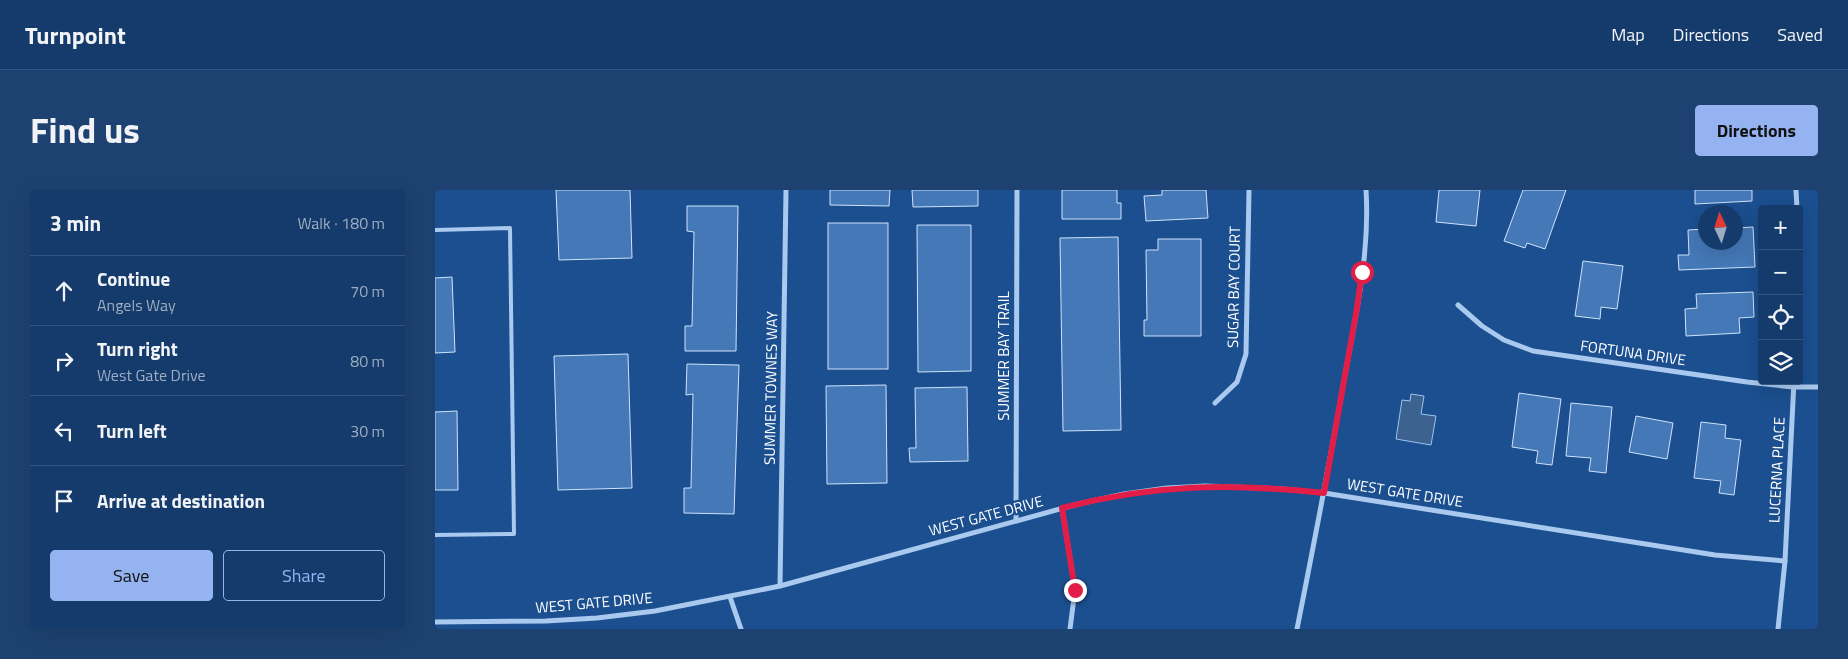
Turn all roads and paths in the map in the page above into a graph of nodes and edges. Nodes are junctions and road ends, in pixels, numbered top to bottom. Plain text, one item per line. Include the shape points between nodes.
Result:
1 (786, 190) edge
2 (1017, 190) edge
3 (1249, 190) edge
4 (1367, 190) edge
5 (1796, 190) edge
6 (1797, 205) edge
7 (435, 230) edge
8 (1458, 305) dead end
9 (1758, 382) edge
10 (1793, 385) edge
11 (1801, 385) edge
12 (1818, 387) edge
13 (1215, 403) dead end
14 (1324, 493) junction
15 (1062, 508) junction
16 (1016, 521) junction
17 (435, 535) edge
18 (1785, 561) junction
19 (780, 586) junction
20 (731, 597) junction
21 (435, 622) edge
22 (741, 629) edge
23 (1070, 629) edge
24 (1297, 629) edge
25 (1777, 629) edge

1 - 19 street, SUMMER TOWNES WAY
2 - 16 street, SUMMER BAY TRAIL
3 - 13 street, SUGAR BAY COURT via 1246,354 1237,382
4 - 14 street via 1366,236 1357,308
5 - 6 street
7 - 17 lane via 510,228 514,534
8 - 9 street, FORTUNA DRIVE via 1504,340 1533,351
10 - 18 street, LUCERNA PLACE
11 - 12 street, FORTUNA DRIVE
14 - 15 street, WEST GATE DRIVE via 1243,486 1196,487 1124,494
14 - 18 street, WEST GATE DRIVE via 1715,555
14 - 24 street
15 - 16 street, WEST GATE DRIVE
15 - 23 street via 1075,590
16 - 19 street, WEST GATE DRIVE
18 - 25 street, LUCERNA PLACE
19 - 20 street, WEST GATE DRIVE
20 - 21 street, WEST GATE DRIVE via 597,618
20 - 22 street

